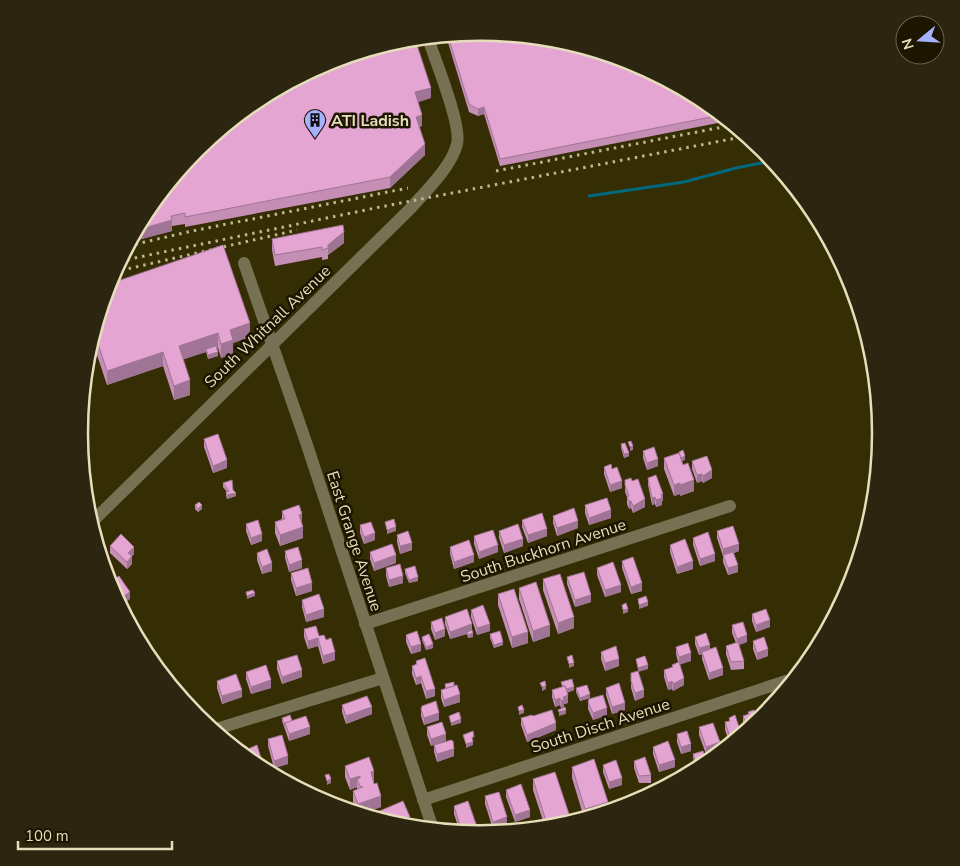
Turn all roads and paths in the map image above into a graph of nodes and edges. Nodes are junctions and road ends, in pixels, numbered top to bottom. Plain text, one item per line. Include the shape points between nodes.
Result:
1 (430, 45) edge
2 (244, 263) dead end
3 (271, 344) junction
4 (730, 506) dead end
5 (98, 516) edge
6 (365, 624) junction
7 (382, 678) junction
8 (782, 682) edge
9 (222, 728) edge
10 (423, 800) junction
11 (430, 821) edge

1 - 3 street, South Whitnall Avenue via 457,126 457,145 410,210
2 - 3 street, East Grange Avenue
3 - 5 street, South Whitnall Avenue
3 - 6 street, East Grange Avenue
4 - 6 street, South Buckhorn Avenue
6 - 7 street, East Grange Avenue
7 - 9 street
7 - 10 street, East Grange Avenue
8 - 10 street, South Disch Avenue
10 - 11 street, East Grange Avenue

